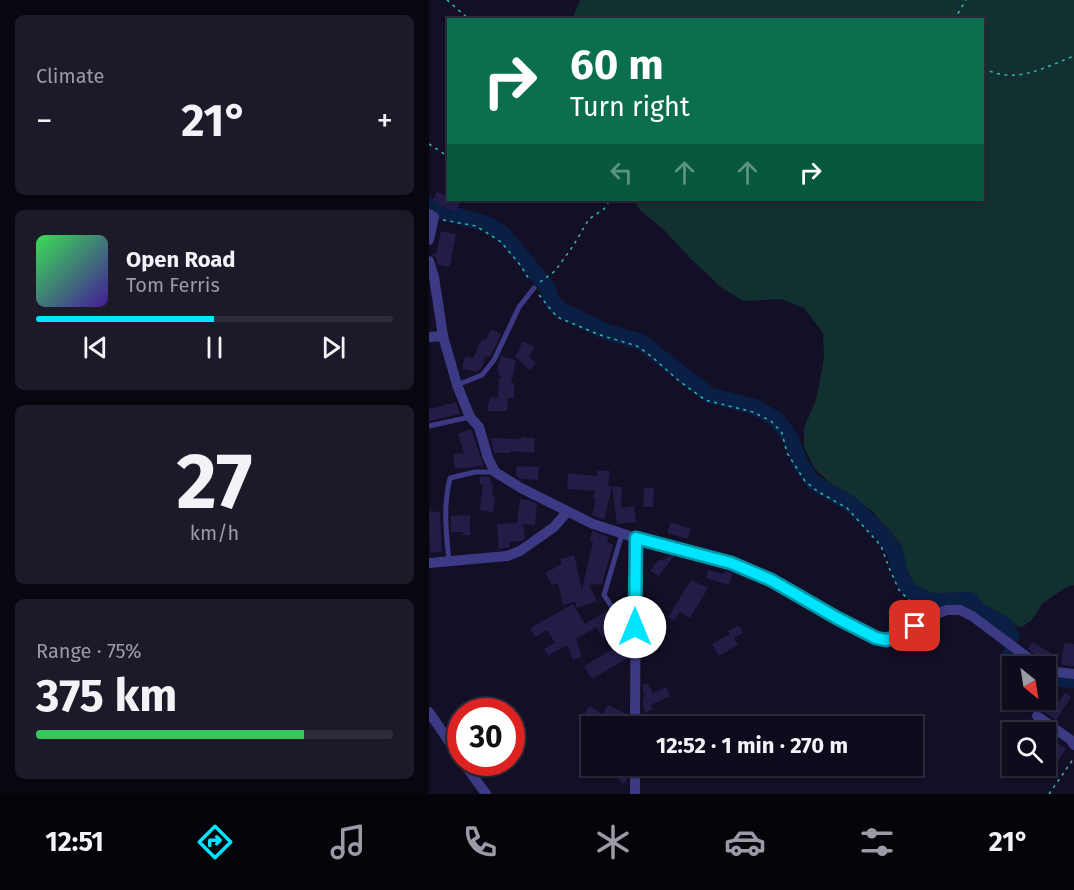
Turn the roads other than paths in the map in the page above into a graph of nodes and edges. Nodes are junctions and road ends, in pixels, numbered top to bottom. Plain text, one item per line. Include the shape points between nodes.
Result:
1 (431, 215) edge
2 (429, 240) edge
3 (429, 261) edge
4 (534, 288) road end
5 (443, 336) junction
6 (429, 337) edge
7 (457, 385) junction
8 (470, 417) junction
9 (429, 426) edge
10 (495, 472) junction
11 (567, 512) junction
12 (622, 534) junction
13 (636, 538) junction
14 (449, 561) junction
15 (429, 563) edge
16 (635, 649) junction
17 (1026, 656) edge
18 (1056, 672) edge
19 (1074, 674) edge
20 (429, 712) edge
21 (635, 716) edge
22 (1037, 716) dead end
23 (447, 740) edge
24 (1074, 746) edge
25 (472, 776) edge
26 (635, 776) edge
27 (486, 794) edge
28 (635, 794) edge

1 - 2 street
3 - 5 street
4 - 7 lane via 519,308 494,360 482,375
5 - 6 street
5 - 7 street
7 - 8 street
8 - 9 lane
8 - 10 street via 479,428
10 - 11 street
10 - 14 lane via 450,478 445,512
11 - 12 street
11 - 14 street via 520,551 507,556
12 - 13 street
12 - 16 lane via 605,595
13 - 16 street
13 - 17 street via 731,563 771,580 876,638 896,637 933,615 960,610
14 - 15 street
16 - 21 street
18 - 19 street
20 - 23 street
22 - 24 street
25 - 27 street
26 - 28 street

